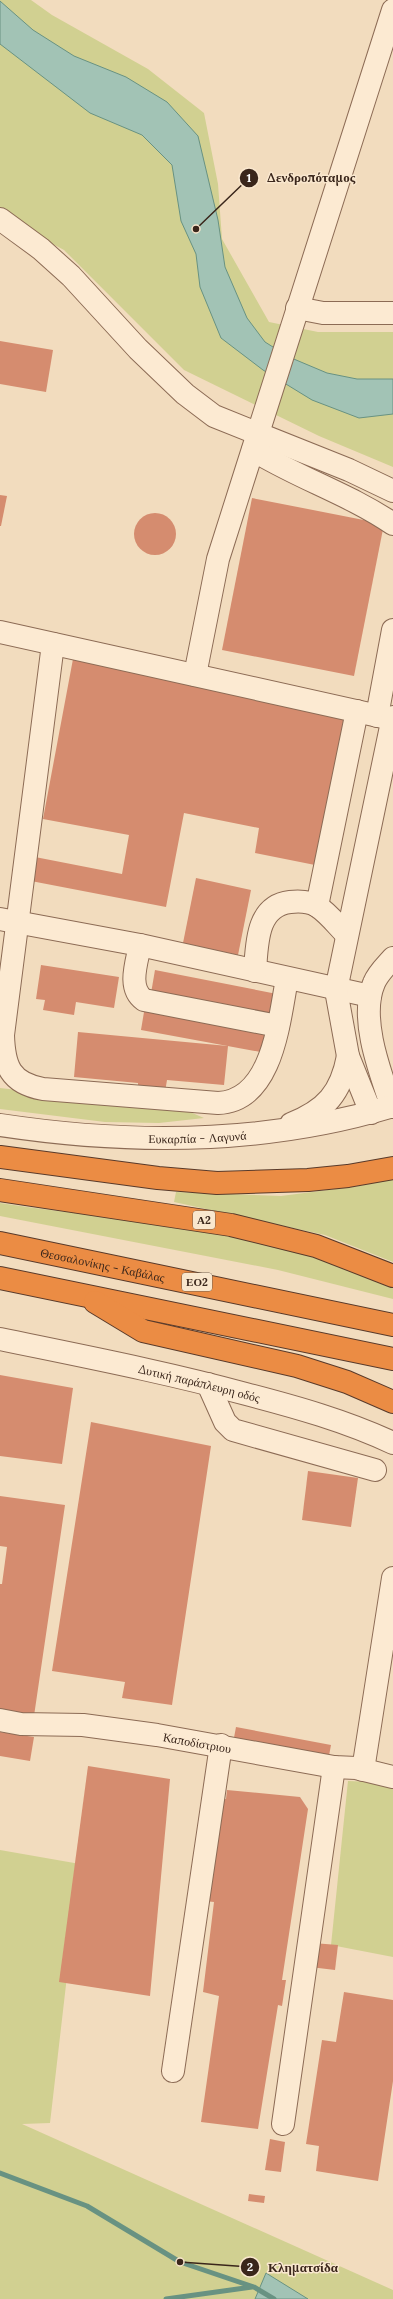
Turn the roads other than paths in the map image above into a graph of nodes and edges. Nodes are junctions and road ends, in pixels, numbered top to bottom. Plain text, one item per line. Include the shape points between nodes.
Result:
1 (393, 10) edge
2 (0, 219) edge
3 (297, 308) junction
4 (393, 313) edge
5 (256, 441) junction
6 (393, 491) edge
7 (393, 524) edge
8 (393, 630) edge
9 (0, 632) edge
10 (53, 644) junction
11 (195, 675) junction
12 (380, 716) edge
13 (317, 906) junction
14 (9, 921) edge
15 (346, 934) junction
16 (140, 945) junction
17 (393, 958) edge
18 (255, 971) junction
19 (287, 979) junction
20 (336, 990) junction
21 (370, 996) junction
22 (278, 1026) junction
23 (348, 1056) junction
24 (375, 1056) junction
25 (393, 1072) edge
26 (392, 1106) edge
27 (371, 1113) junction
28 (0, 1125) edge
29 (267, 1133) junction
30 (0, 1157) edge
31 (393, 1168) edge
32 (0, 1190) edge
33 (0, 1243) edge
34 (393, 1276) edge
35 (0, 1278) edge
36 (82, 1294) junction
37 (393, 1325) edge
38 (0, 1339) edge
39 (393, 1359) edge
40 (208, 1384) junction
41 (393, 1402) edge
42 (393, 1443) edge
43 (375, 1470) dead end
44 (393, 1578) edge
45 (0, 1720) edge
46 (221, 1745) junction
47 (334, 1767) junction
48 (364, 1770) junction
49 (393, 1777) edge
50 (173, 2071) dead end
51 (283, 2124) dead end

1 - 3 street
2 - 5 street via 41,249 71,276 138,349 185,394 214,416
3 - 4 street via 323,313
3 - 5 street
5 - 6 street via 349,470
5 - 7 street via 273,462 330,489
5 - 11 street via 218,559
8 - 12 street
9 - 10 street
10 - 11 street
10 - 14 street
11 - 12 street
12 - 13 street
12 - 15 street
13 - 15 street
13 - 18 street via 300,901 285,902 272,909 263,920 258,933
14 - 16 street
14 - 22 street via 4,1053 15,1078 24,1084 43,1089 227,1103 244,1095 258,1080 269,1060
15 - 20 street
16 - 18 street
16 - 22 street via 134,987 139,997 144,1000
17 - 21 street via 380,972
18 - 19 street
19 - 20 street
19 - 22 street
20 - 21 street
20 - 23 street
21 - 24 street via 370,1021
23 - 27 street
23 - 29 street via 340,1086 325,1105 301,1120
24 - 25 street
24 - 26 street
26 - 27 street, Ευκαρπία - Λαγυνά
27 - 29 street, Ευκαρπία - Λαγυνά via 325,1125
28 - 29 street, Ευκαρπία - Λαγυνά via 139,1138 199,1138
30 - 31 highway via 158,1178 217,1183 308,1180
32 - 34 highway, Α2 via 231,1225 316,1246
33 - 37 highway, Θεσσαλονίκης - Καβάλας / ΕΟ2
35 - 36 highway
36 - 39 highway
36 - 41 highway via 143,1331 297,1366 347,1382
38 - 40 street, Δυτική παράπλευρη οδός
40 - 42 street, Δυτική παράπλευρη οδός via 330,1417
40 - 43 street via 225,1422 233,1430
44 - 48 street
45 - 46 street, Καποδίστριου via 22,1724 83,1725
46 - 47 street, Καποδίστριου
46 - 50 street
47 - 48 street, Καποδίστριου
47 - 51 street
48 - 49 street, Καποδίστριου

